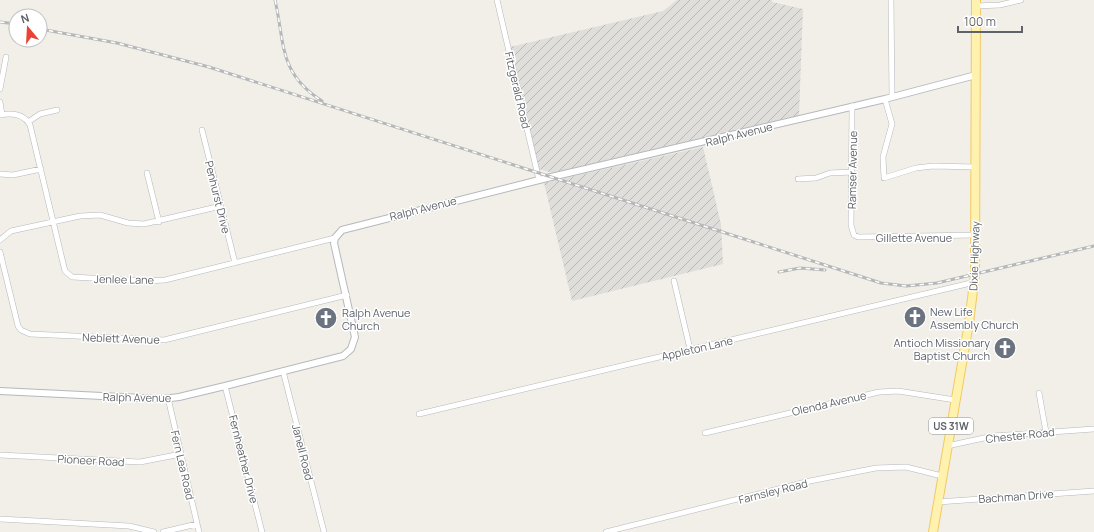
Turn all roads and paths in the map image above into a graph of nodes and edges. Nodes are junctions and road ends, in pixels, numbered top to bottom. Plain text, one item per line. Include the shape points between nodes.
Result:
1 (497, 0) edge
2 (891, 0) edge
3 (1021, 0) edge
4 (976, 3) edge
5 (6, 57) dead end
6 (976, 75) junction
7 (0, 89) edge
8 (892, 97) junction
9 (885, 99) junction
10 (0, 102) edge
11 (852, 106) junction
12 (57, 110) dead end
13 (1, 115) edge
14 (28, 122) junction
15 (202, 130) dead end
16 (975, 167) junction
17 (41, 169) junction
18 (852, 172) junction
19 (147, 173) dead end
20 (0, 174) edge
21 (798, 179) dead end
22 (539, 180) junction
23 (221, 206) junction
24 (53, 222) junction
25 (159, 222) junction
26 (853, 234) joint
27 (976, 236) junction
28 (335, 238) junction
29 (0, 240) edge
30 (0, 252) edge
31 (235, 263) junction
32 (674, 281) dead end
33 (975, 282) junction
34 (347, 295) junction
35 (690, 349) junction
36 (283, 371) junction
37 (225, 386) junction
38 (0, 391) edge
39 (1038, 393) dead end
40 (168, 398) junction
41 (955, 400) junction
42 (419, 414) dead end
43 (1094, 429) edge
44 (1046, 432) junction
45 (705, 433) dead end
46 (947, 446) junction
47 (181, 454) junction
48 (0, 455) edge
49 (942, 476) junction
50 (1094, 491) edge
51 (938, 502) junction
52 (0, 519) edge
53 (197, 524) junction
54 (154, 532) edge
55 (163, 532) edge
56 (199, 532) edge
57 (262, 532) edge
58 (324, 532) edge
59 (606, 532) edge
60 (933, 532) edge

1 - 22 street, Fitzgerald Road
2 - 8 street
3 - 4 street via 1000,5
4 - 6 main road, Dixie Highway / US 31W
5 - 7 street
6 - 8 street, Ralph Avenue
6 - 16 main road, Dixie Highway / US 31W
8 - 9 street, Ralph Avenue
9 - 11 street, Ralph Avenue
9 - 16 street via 892,124 883,157 884,178 916,168
10 - 13 street
11 - 18 street, Ramser Avenue
11 - 22 street, Ralph Avenue
12 - 14 street via 40,114
13 - 14 street via 15,114
14 - 17 street, Jenlee Lane
15 - 23 street, Penhurst Drive
16 - 27 main road, Dixie Highway / US 31W
17 - 20 street via 13,175
17 - 24 street, Jenlee Lane
18 - 21 street
18 - 26 street, Ramser Avenue
19 - 25 street
22 - 28 street, Ralph Avenue via 348,227
23 - 25 street
23 - 31 street, Penhurst Drive
24 - 25 street via 88,215 104,216 133,224
24 - 29 street via 11,231
24 - 31 street, Jenlee Lane via 65,271 75,278 165,280
26 - 27 street, Gillette Avenue via 858,237
27 - 33 main road, Dixie Highway / US 31W
28 - 31 street, Jenlee Lane
28 - 34 street, Ralph Avenue
30 - 34 street, Neblett Avenue via 18,326 30,334 164,340
32 - 35 street
33 - 35 street, Appleton Lane
33 - 41 main road, Dixie Highway / US 31W
34 - 36 street, Ralph Avenue via 355,333 351,349 343,356
35 - 42 street, Appleton Lane
36 - 37 street, Ralph Avenue
36 - 58 street, Janell Road
37 - 40 street, Ralph Avenue
37 - 57 street, Fernheather Drive
38 - 40 street, Ralph Avenue
39 - 44 street
40 - 47 street, Fern Lea Road
41 - 45 street, Olenda Avenue via 898,391 879,392
41 - 46 main road, Dixie Highway / US 31W
43 - 44 street, Chester Road
44 - 46 street, Chester Road via 993,436
46 - 49 main road, Dixie Highway / US 31W
47 - 48 street, Pioneer Road via 140,462
47 - 53 street, Fern Lea Road
49 - 51 main road, Dixie Highway / US 31W
49 - 59 street, Farnsley Road via 906,467 876,468 816,480
50 - 51 street, Bachman Drive
51 - 60 main road, Dixie Highway / US 31W
52 - 54 street via 129,526
53 - 55 street
53 - 56 street, Fern Lea Road

